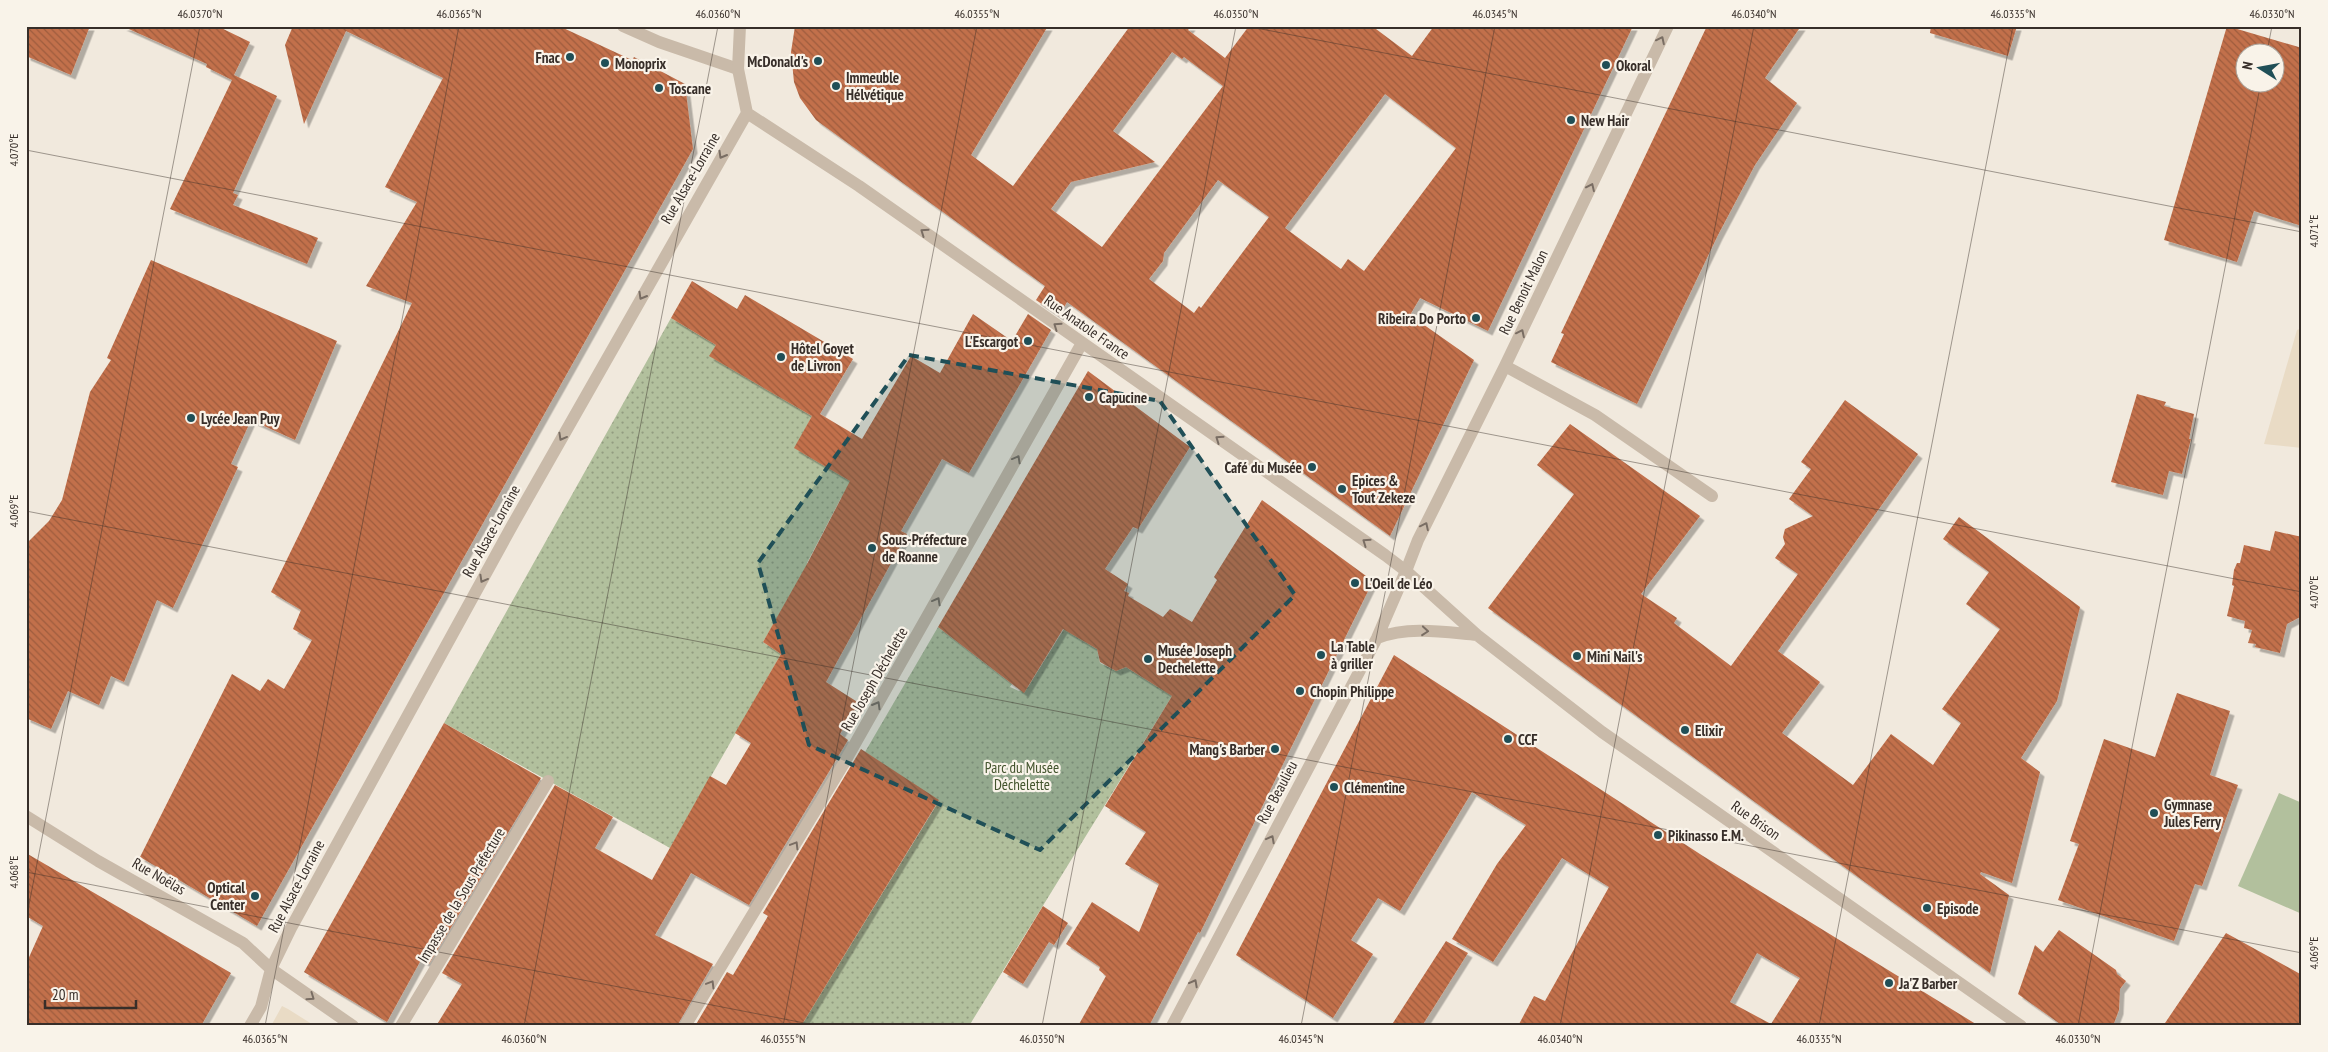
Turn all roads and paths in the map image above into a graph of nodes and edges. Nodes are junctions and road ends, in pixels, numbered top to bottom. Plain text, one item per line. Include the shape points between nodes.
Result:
1 (623, 26) edge
2 (740, 26) edge
3 (1668, 26) edge
4 (738, 69) junction
5 (747, 113) junction
6 (1082, 343) junction
7 (1505, 366) junction
8 (1712, 496) dead end
9 (1406, 571) junction
10 (1477, 636) junction
11 (1378, 638) junction
12 (548, 781) dead end
13 (26, 816) edge
14 (271, 969) junction
15 (250, 1026) edge
16 (353, 1026) edge
17 (402, 1026) edge
18 (685, 1026) edge
19 (1172, 1026) edge
20 (2021, 1026) edge

1 - 4 street
2 - 4 street
7 -> 3 street, Rue Benoit Malon
4 - 5 street
6 -> 5 street, Rue Anatole France via 859,186
5 -> 14 street, Rue Alsace-Lorraine via 509,532
9 -> 6 street, Rue Anatole France
18 -> 6 street, Rue Joseph Déchelette via 847,757
7 - 8 street via 1595,415
9 -> 7 street, Rue Benoit Malon via 1418,540
9 - 10 street, Rue Brison
9 - 11 street, Rue Beaulieu
11 -> 10 street via 1415,630
10 - 20 street, Rue Brison via 1602,732
19 -> 11 street, Rue Beaulieu
12 - 17 street, Impasse de la Sous Préfecture
13 - 14 street, Rue Noëlas via 243,943
14 - 15 street, Rue Alsace-Lorraine via 261,1007
14 -> 16 street, Rue Noëlas

